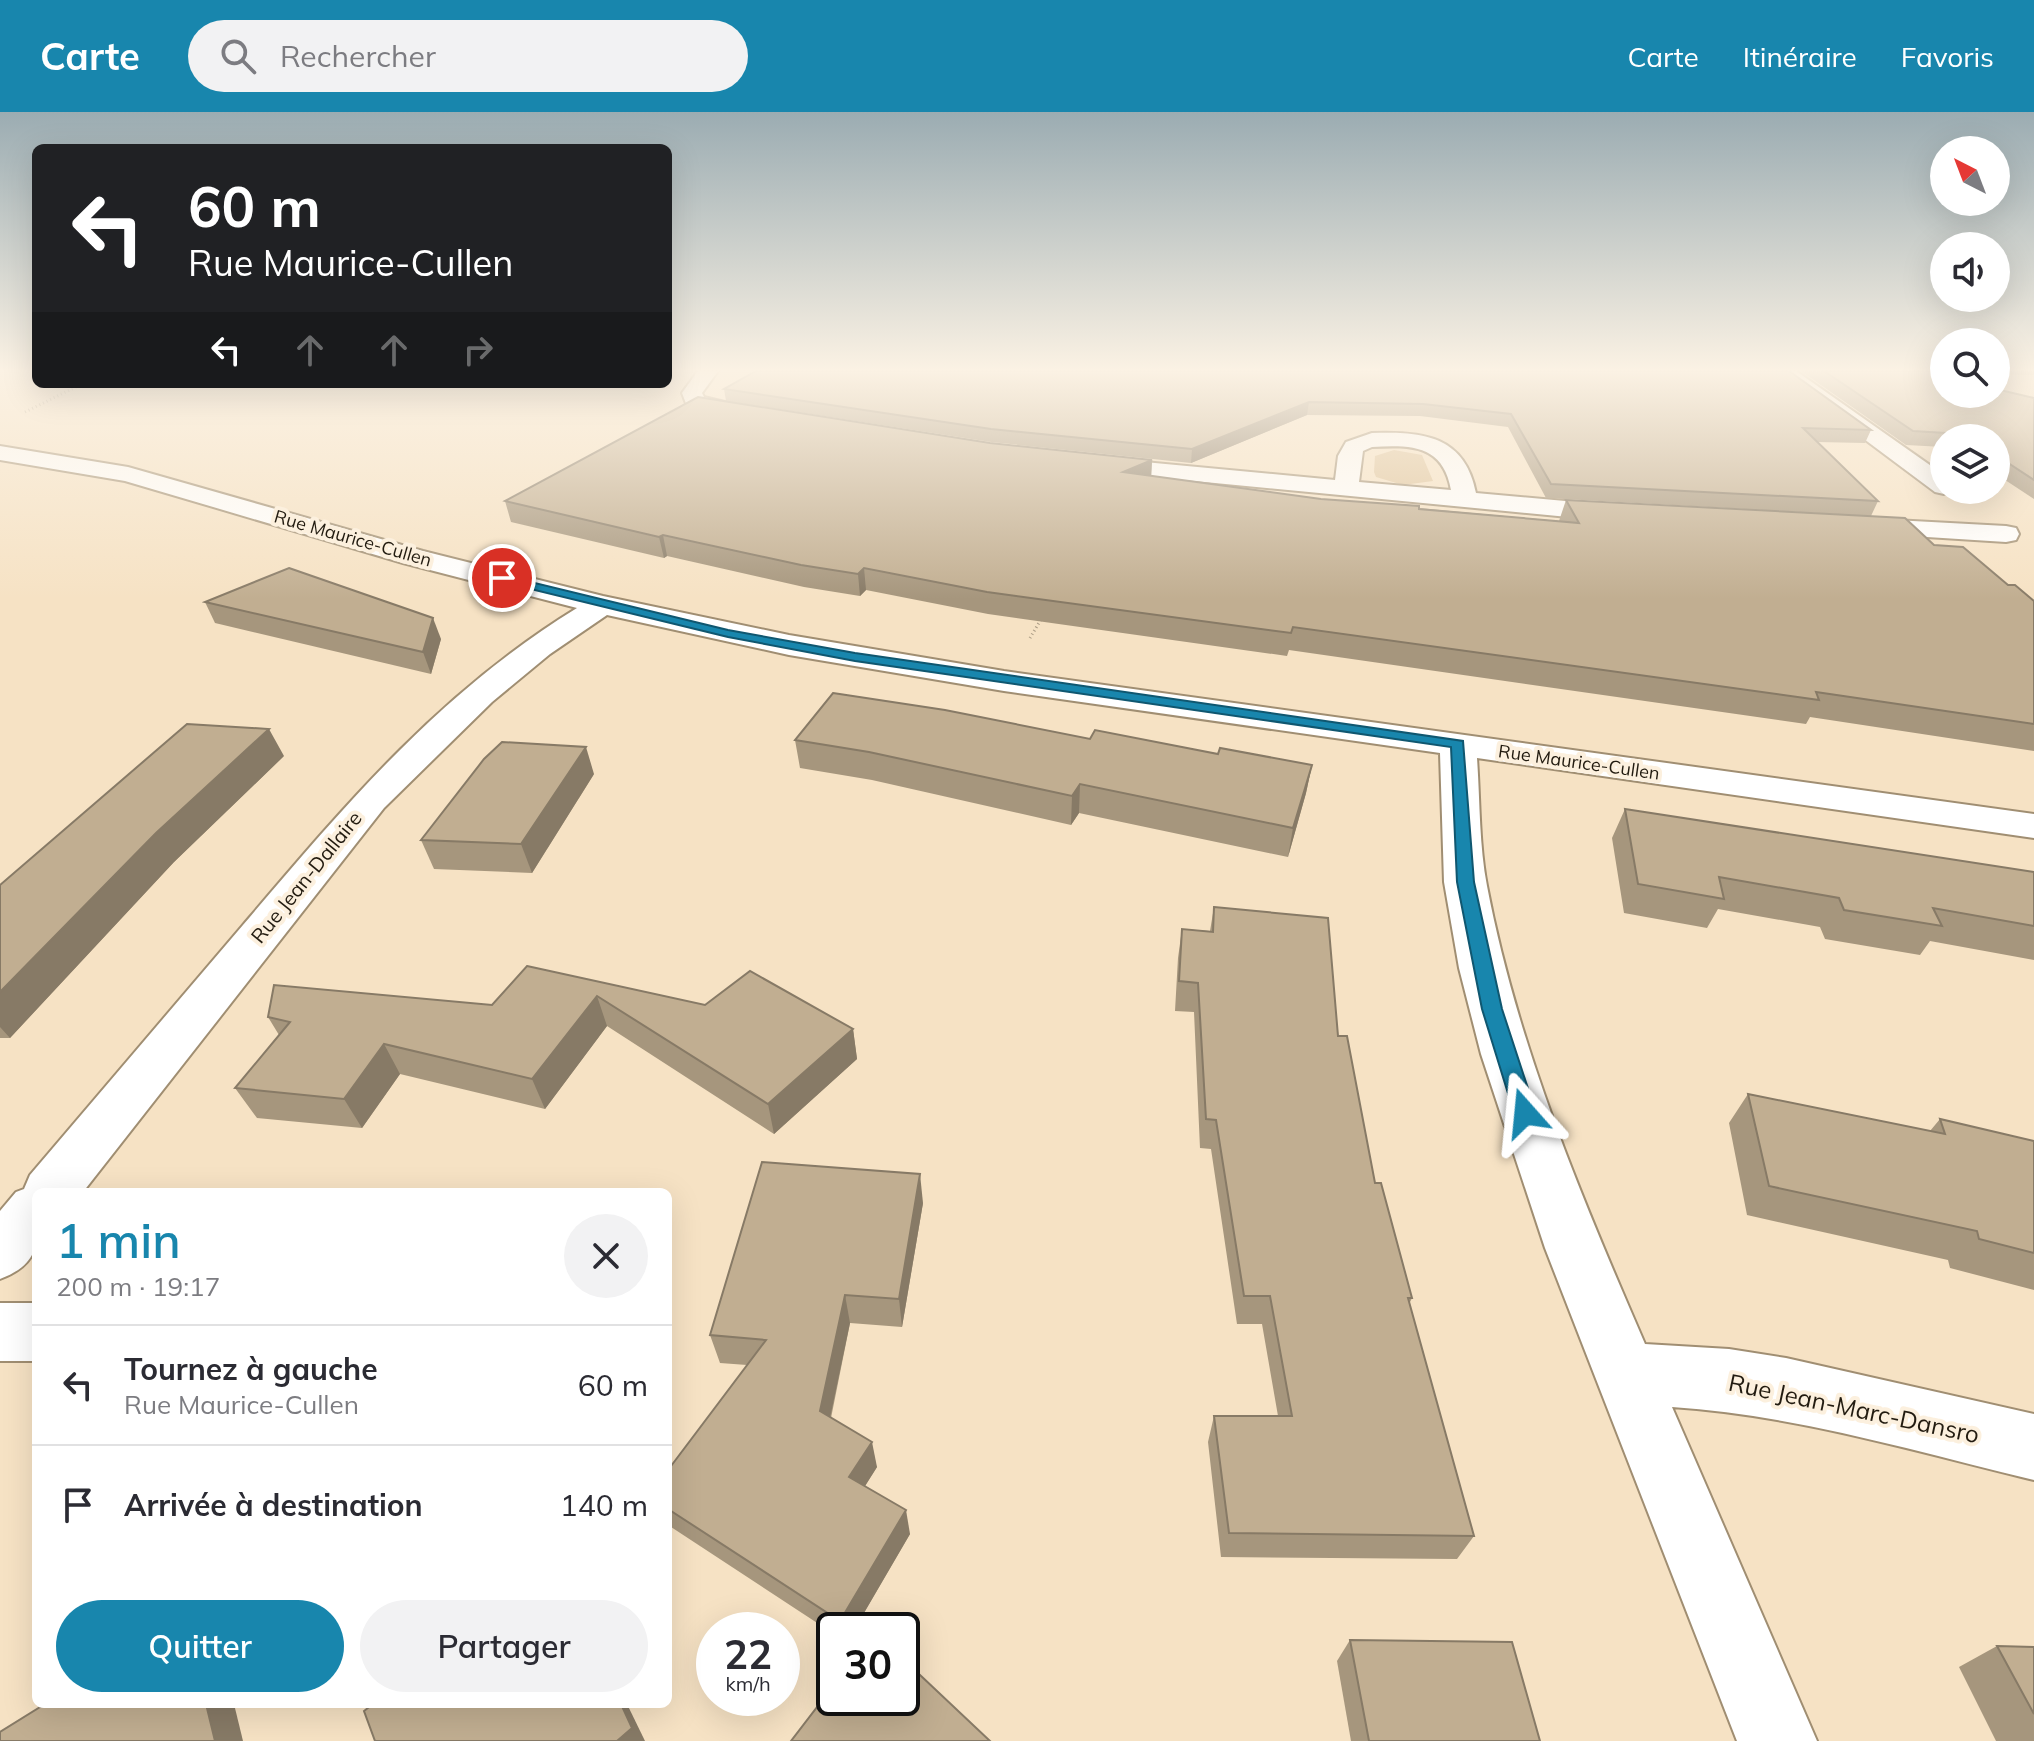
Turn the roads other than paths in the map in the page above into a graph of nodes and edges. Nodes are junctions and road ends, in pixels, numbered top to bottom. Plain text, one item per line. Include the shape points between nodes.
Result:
1 (1355, 447) edge
2 (1435, 447) edge
3 (1888, 447) edge
4 (0, 453) edge
5 (1074, 462) edge
6 (1930, 477) edge
7 (1346, 490) junction
8 (1465, 501) junction
9 (1966, 504) edge
10 (1652, 515) edge
11 (1840, 525) edge
12 (2006, 534) junction
13 (2029, 552) dead end
14 (602, 605) junction
15 (1458, 744) junction
16 (2034, 826) edge
17 (53, 1188) edge
18 (32, 1214) edge
19 (0, 1253) edge
20 (0, 1332) edge
21 (32, 1332) edge
22 (1626, 1374) junction
23 (2034, 1447) edge
24 (1777, 1741) edge

1 - 7 street
2 - 8 street via 1448,454
3 - 6 street
4 - 14 street, Rue Maurice-Cullen via 128,474 413,557
5 - 7 street
7 - 8 street
8 - 10 street
9 - 12 street
11 - 12 street
12 - 13 street
14 - 15 street, Rue Maurice-Cullen via 855,657
14 - 17 street, Rue Jean-Dallaire via 552,636 422,747 370,800
15 - 16 street, Rue Maurice-Cullen
15 - 22 street via 1465,882 1492,1009 1574,1248
18 - 19 street
20 - 21 street
22 - 23 street, Rue Jean-Marc-Dansro via 1786,1389
22 - 24 street

